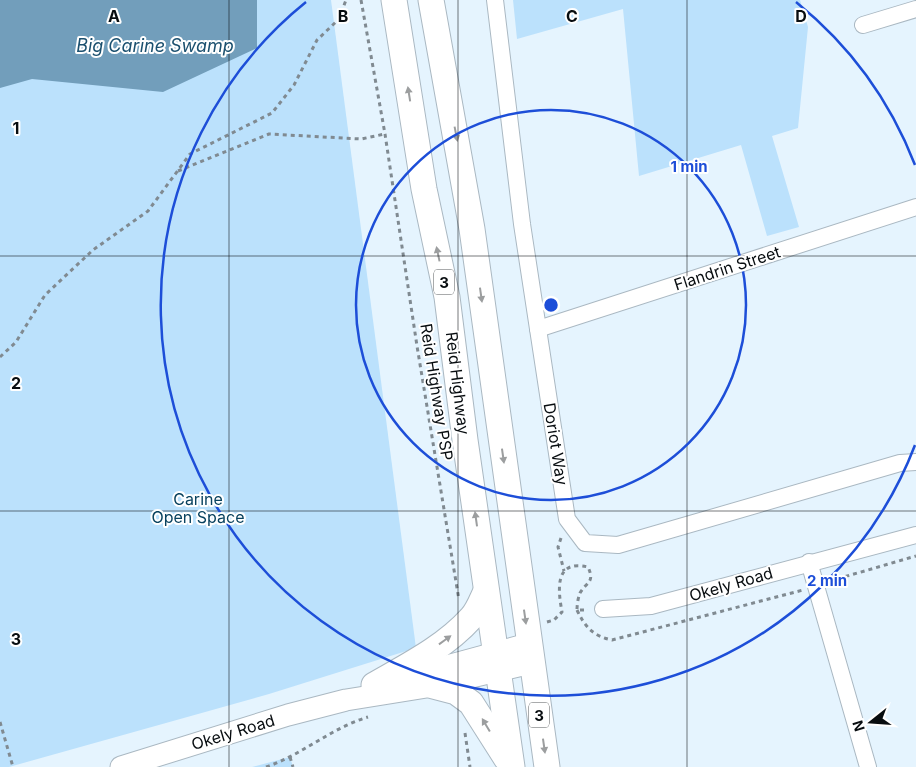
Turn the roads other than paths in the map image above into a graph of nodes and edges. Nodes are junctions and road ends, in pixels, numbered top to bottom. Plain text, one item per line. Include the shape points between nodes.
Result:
1 (394, 0) edge
2 (431, 0) edge
3 (495, 0) edge
4 (916, 9) edge
5 (863, 25) dead end
6 (916, 207) edge
7 (538, 329) junction
8 (916, 462) edge
9 (916, 534) edge
10 (809, 562) junction
11 (486, 591) junction
12 (603, 609) road end
13 (528, 644) junction
14 (496, 662) junction
15 (374, 685) junction
16 (433, 686) junction
17 (346, 700) junction
18 (121, 767) edge
19 (511, 767) edge
20 (547, 767) edge
21 (868, 767) edge

11 -> 1 highway, Reid Highway / 3 via 447,297 424,189
2 -> 13 highway, 3 via 472,229
3 - 7 street, Doriot Way
4 - 5 street
6 - 7 street, Flandrin Street
7 - 8 street, Doriot Way via 567,519 585,543 618,545 900,463
9 - 10 street, Okely Road
10 - 12 street, Okely Road via 651,606
10 - 21 street
11 - 14 highway, Reid Highway / 3
15 -> 11 highway via 422,657 456,632 473,617
13 - 14 main road, Okely Road
13 -> 20 highway, 3
14 - 15 main road, Okely Road
14 - 16 main road, Okely Road
14 - 19 highway, Reid Highway / 3
15 - 17 main road, Okely Road
16 - 17 main road, Okely Road
19 -> 16 highway via 471,703 456,692
17 - 18 main road, Okely Road

